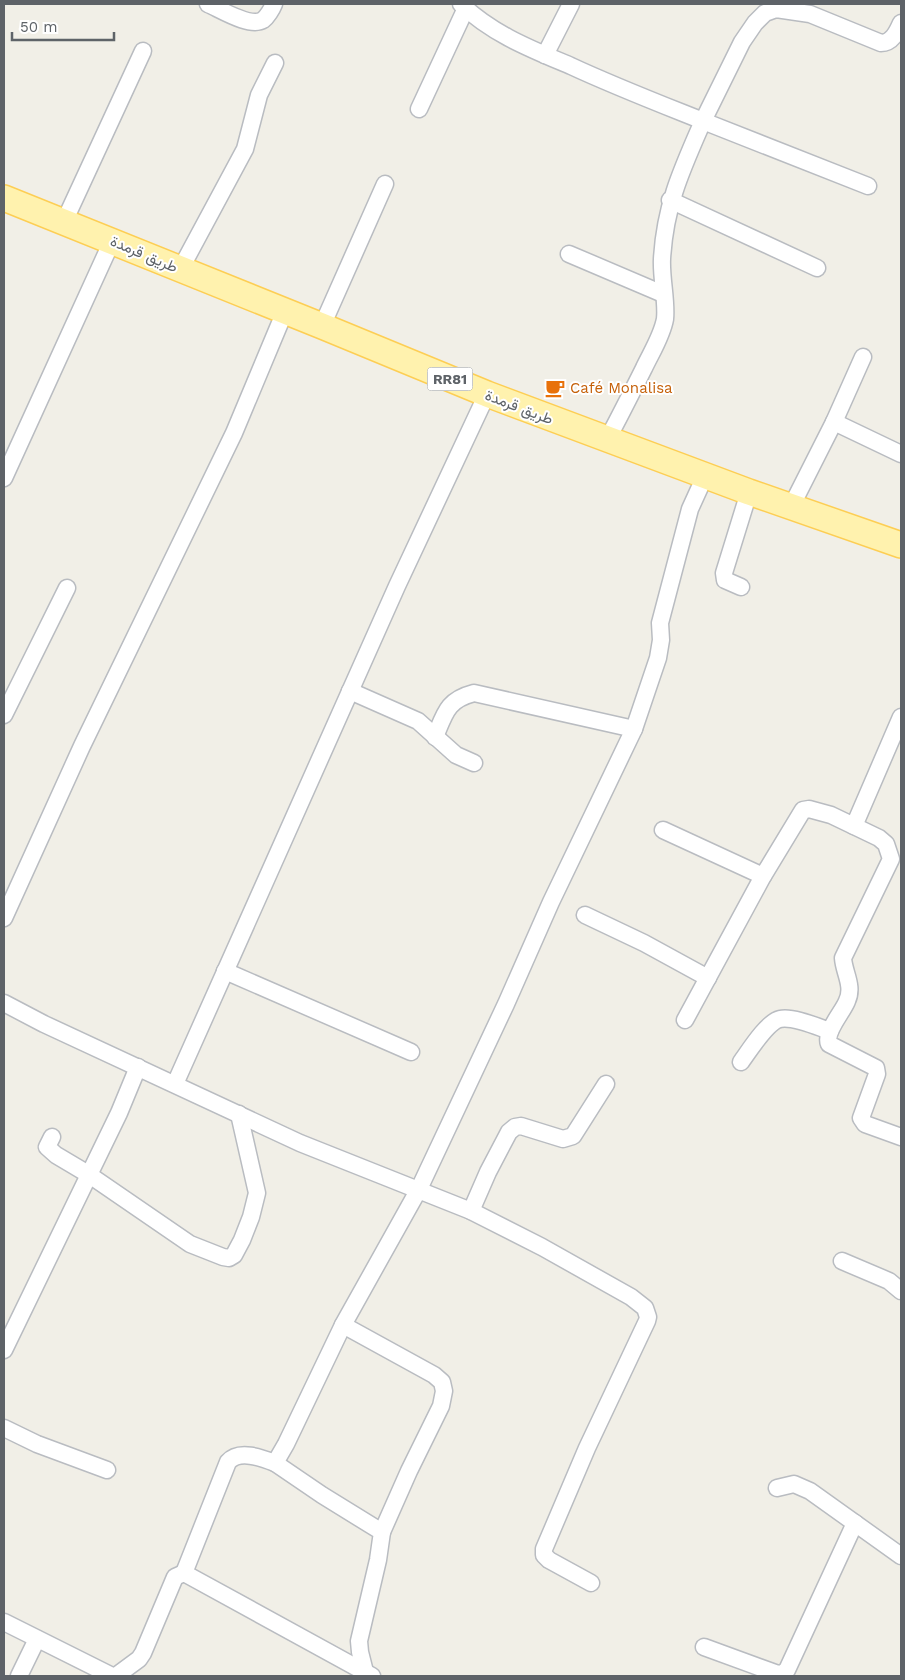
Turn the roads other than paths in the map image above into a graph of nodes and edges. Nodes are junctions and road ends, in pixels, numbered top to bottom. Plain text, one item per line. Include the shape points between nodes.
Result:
1 (208, 4) edge
2 (274, 4) edge
3 (571, 4) edge
4 (463, 6) edge
5 (901, 22) edge
6 (143, 51) dead end
7 (545, 55) junction
8 (275, 63) dead end
9 (419, 109) dead end
10 (703, 121) junction
11 (385, 184) dead end
12 (868, 186) dead end
13 (4, 198) edge
14 (670, 200) junction
15 (64, 222) junction
16 (112, 241) junction
17 (569, 254) dead end
18 (817, 268) dead end
19 (180, 270) junction
20 (663, 294) junction
21 (285, 311) junction
22 (322, 326) junction
23 (863, 358) dead end
24 (487, 394) junction
25 (834, 422) junction
26 (608, 440) junction
27 (901, 454) edge
28 (705, 476) junction
29 (4, 478) edge
30 (749, 492) junction
31 (791, 507) junction
32 (901, 545) edge
33 (741, 587) dead end
34 (67, 588) dead end
35 (350, 691) junction
36 (4, 715) edge
37 (901, 717) edge
38 (634, 729) junction
39 (436, 737) junction
40 (474, 764) dead end
41 (854, 826) junction
42 (663, 830) dead end
43 (763, 876) junction
44 (585, 915) dead end
45 (4, 918) edge
46 (224, 971) junction
47 (708, 978) junction
48 (4, 1003) edge
49 (685, 1020) dead end
50 (830, 1031) junction
51 (411, 1052) dead end
52 (741, 1062) dead end
53 (138, 1067) junction
54 (175, 1084) junction
55 (606, 1084) dead end
56 (239, 1114) junction
57 (52, 1137) dead end
58 (901, 1137) edge
59 (88, 1174) junction
60 (419, 1189) junction
61 (472, 1211) junction
62 (842, 1261) dead end
63 (901, 1291) edge
64 (343, 1324) junction
65 (5, 1343) edge
66 (4, 1428) edge
67 (275, 1463) junction
68 (107, 1470) dead end
69 (777, 1488) dead end
70 (855, 1524) junction
71 (382, 1532) junction
72 (901, 1556) edge
73 (184, 1573) junction
74 (591, 1583) dead end
75 (4, 1622) edge
76 (36, 1639) junction
77 (704, 1647) dead end
78 (369, 1674) edge
79 (20, 1676) edge
80 (112, 1676) edge
81 (116, 1676) edge

1 - 2 street via 254,23 263,20
3 - 7 street
4 - 7 street via 488,27
4 - 9 street
5 - 10 street via 892,39 881,44 810,14 776,9 765,13 742,42
6 - 15 street
7 - 10 street
8 - 19 street via 259,95 245,149
10 - 12 street
10 - 14 street
11 - 22 street
13 - 15 main road, طريق قرمدة / RR81
14 - 18 street
14 - 20 street via 662,256
15 - 16 main road, طريق قرمدة / RR81
16 - 19 main road, طريق قرمدة / RR81
16 - 29 street
17 - 20 street
19 - 21 main road, طريق قرمدة / RR81
20 - 26 street via 665,320 655,347
21 - 22 main road, طريق قرمدة / RR81
21 - 45 street via 234,432 82,746
22 - 24 main road, طريق قرمدة / RR81
23 - 25 street
24 - 26 main road, طريق قرمدة / RR81
24 - 35 street
25 - 27 street
25 - 31 street
26 - 28 main road, طريق قرمدة / RR81
28 - 30 main road, طريق قرمدة / RR81
28 - 38 street via 690,509 660,623 658,658
30 - 31 main road, طريق قرمدة / RR81
30 - 33 street via 724,573 725,580
31 - 32 main road, طريق قرمدة / RR81
34 - 36 street
35 - 39 street via 409,716
35 - 46 street
37 - 41 street
38 - 39 street via 474,693 460,697 448,707
38 - 60 street
39 - 40 street via 456,755
41 - 43 street via 817,810 803,810
41 - 50 street via 886,844 891,859 843,958 850,993
42 - 43 street
43 - 47 street
44 - 47 street
46 - 51 street
46 - 54 street
47 - 49 street
48 - 53 street
50 - 52 street via 780,1019 770,1025
50 - 58 street via 829,1044 876,1068 862,1122
53 - 54 street
53 - 59 street
54 - 56 street
55 - 61 street via 573,1136 563,1139 521,1126 514,1127 488,1172
56 - 59 street via 257,1193 242,1240 229,1258 190,1244
56 - 60 street via 300,1143
57 - 59 street via 47,1148
59 - 65 street
60 - 61 street
60 - 64 street
61 - 74 street via 631,1297 647,1312 647,1321 544,1549 549,1560
62 - 63 street via 889,1281
64 - 67 street
64 - 71 street via 434,1375 442,1382 444,1391 441,1406
66 - 68 street
67 - 71 street
67 - 73 street via 246,1455 231,1458
69 - 70 street via 787,1484 803,1487
70 - 72 street
70 - 77 street via 787,1670 778,1674
71 - 78 street via 359,1641
73 - 78 street
73 - 81 street via 175,1578 139,1659
75 - 76 street
76 - 79 street
76 - 80 street

